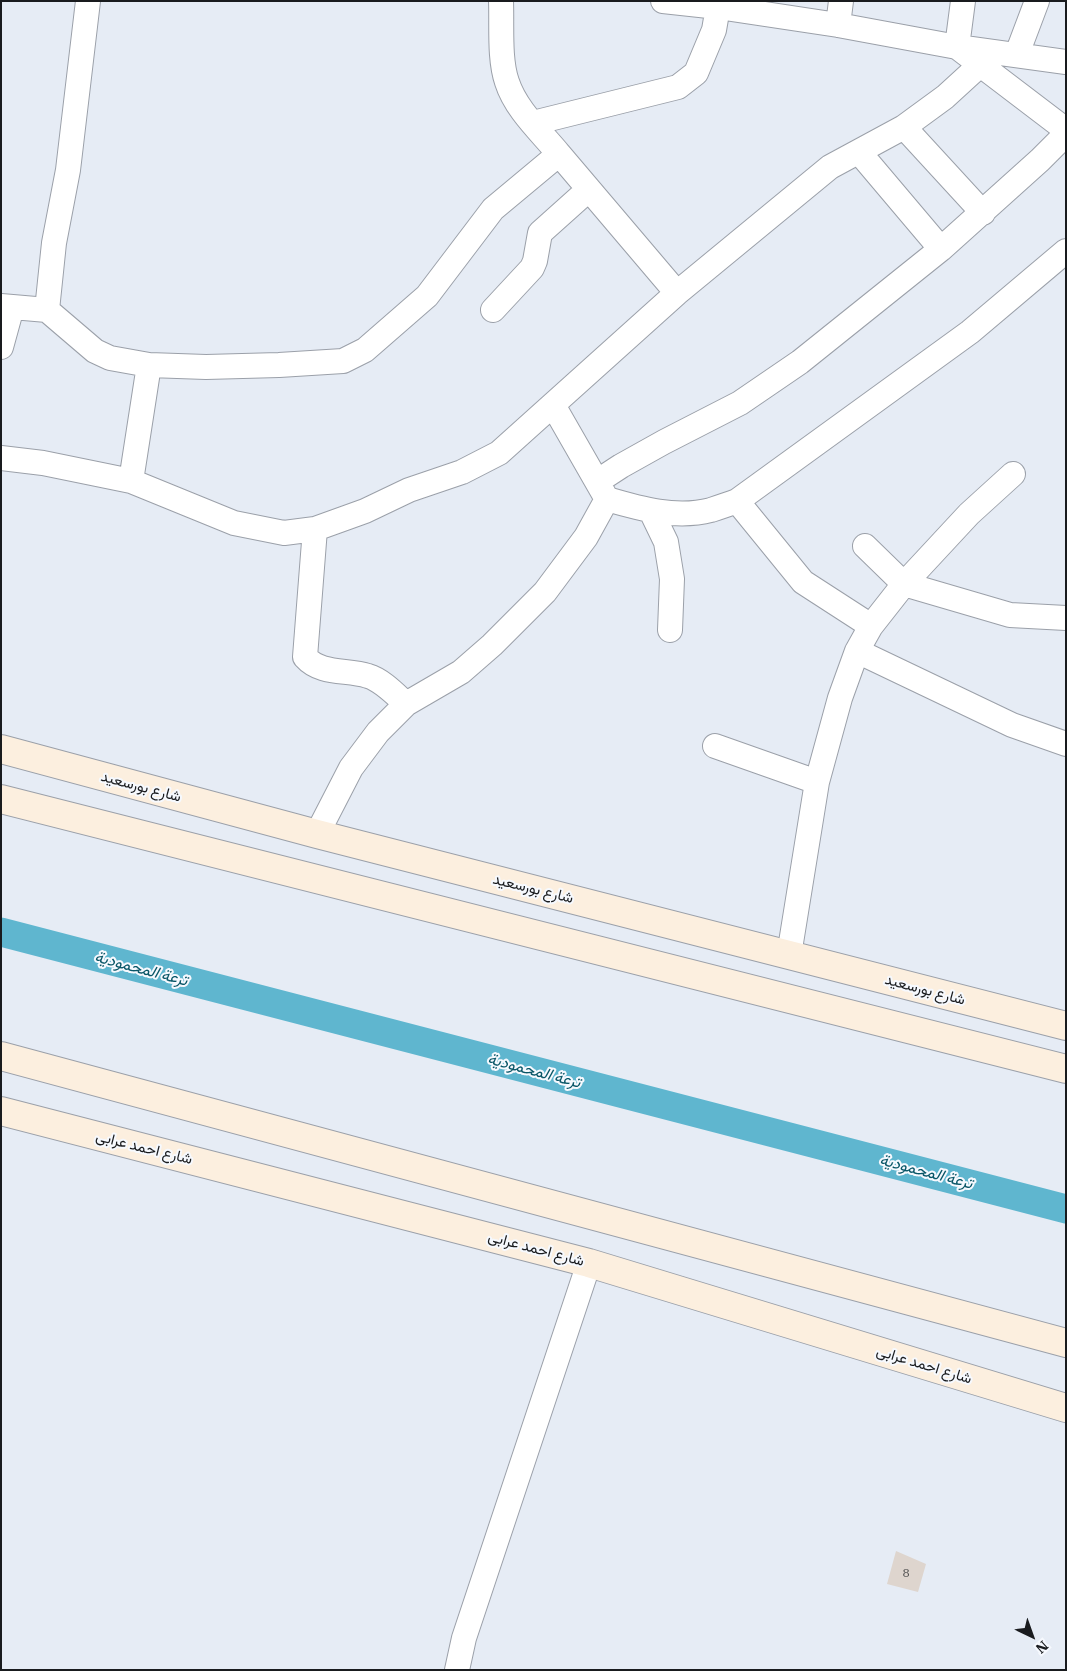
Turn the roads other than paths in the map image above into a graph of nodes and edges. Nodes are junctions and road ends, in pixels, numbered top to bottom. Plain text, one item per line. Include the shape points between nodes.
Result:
1 (88, 1) edge
2 (501, 1) edge
3 (663, 1) edge
4 (841, 1) edge
5 (963, 1) edge
6 (1037, 1) edge
7 (718, 7) junction
8 (838, 25) junction
9 (957, 47) junction
10 (1018, 54) junction
11 (1066, 62) edge
12 (980, 65) junction
13 (533, 122) junction
14 (904, 126) junction
15 (1066, 130) edge
16 (1066, 134) edge
17 (859, 152) junction
18 (559, 154) junction
19 (588, 190) junction
20 (982, 213) junction
21 (941, 249) junction
22 (1066, 251) edge
23 (677, 293) junction
24 (6, 307) edge
25 (47, 310) junction
26 (493, 310) dead end
27 (1, 347) edge
28 (149, 365) junction
29 (553, 404) junction
30 (1, 458) edge
31 (1013, 474) dead end
32 (131, 481) junction
33 (602, 490) junction
34 (738, 501) junction
35 (651, 511) junction
36 (315, 529) junction
37 (865, 546) dead end
38 (904, 584) junction
39 (1066, 618) edge
40 (871, 626) junction
41 (670, 630) dead end
42 (857, 651) junction
43 (406, 704) junction
44 (1066, 744) edge
45 (715, 746) dead end
46 (1, 749) edge
47 (817, 782) junction
48 (1, 799) edge
49 (318, 834) junction
50 (789, 955) junction
51 (1066, 1026) edge
52 (1, 1056) edge
53 (1066, 1069) edge
54 (1, 1111) edge
55 (589, 1263) junction
56 (1066, 1343) edge
57 (1066, 1408) edge
58 (457, 1670) edge

1 - 25 street
2 - 13 street via 507,82 519,106
3 - 7 street
4 - 8 street
5 - 9 street
6 - 10 street
7 - 8 street
7 - 13 street via 714,30 696,74 678,88
8 - 9 street
9 - 10 street
9 - 12 street
10 - 11 street
12 - 14 street via 946,97
12 - 15 street
13 - 18 street
14 - 17 street
14 - 20 street
16 - 20 street
17 - 21 street
17 - 23 street via 830,167
18 - 19 street
18 - 28 street via 493,209 427,296 356,356 343,361 279,365 206,368
19 - 23 street
19 - 26 street via 540,233 532,268
20 - 21 street
21 - 33 street via 807,356 755,393 621,466
22 - 34 street via 970,332
23 - 29 street
24 - 25 street
24 - 27 street
25 - 28 street via 95,351 110,358
28 - 32 street
29 - 33 street
29 - 36 street via 499,453 462,472
30 - 32 street via 43,462
31 - 38 street via 969,514
32 - 36 street via 234,523 284,533
33 - 35 street
33 - 43 street via 586,537 551,584 461,672
34 - 35 street via 687,513
34 - 40 street via 803,582
35 - 41 street via 666,542 672,579
36 - 43 street via 305,657 322,668 369,676
37 - 38 street
38 - 39 street via 1010,615
38 - 40 street
40 - 42 street
42 - 44 street via 1012,725
42 - 47 street via 840,698
43 - 49 street via 378,732 351,768
45 - 47 street
46 - 49 main road, شارع بورسعيد
47 - 50 street
48 - 53 main road
49 - 50 main road, شارع بورسعيد
50 - 51 main road, شارع بورسعيد
52 - 56 main road
54 - 55 main road, شارع احمد عرابى
55 - 57 main road, شارع احمد عرابى
55 - 58 street via 464,1638

